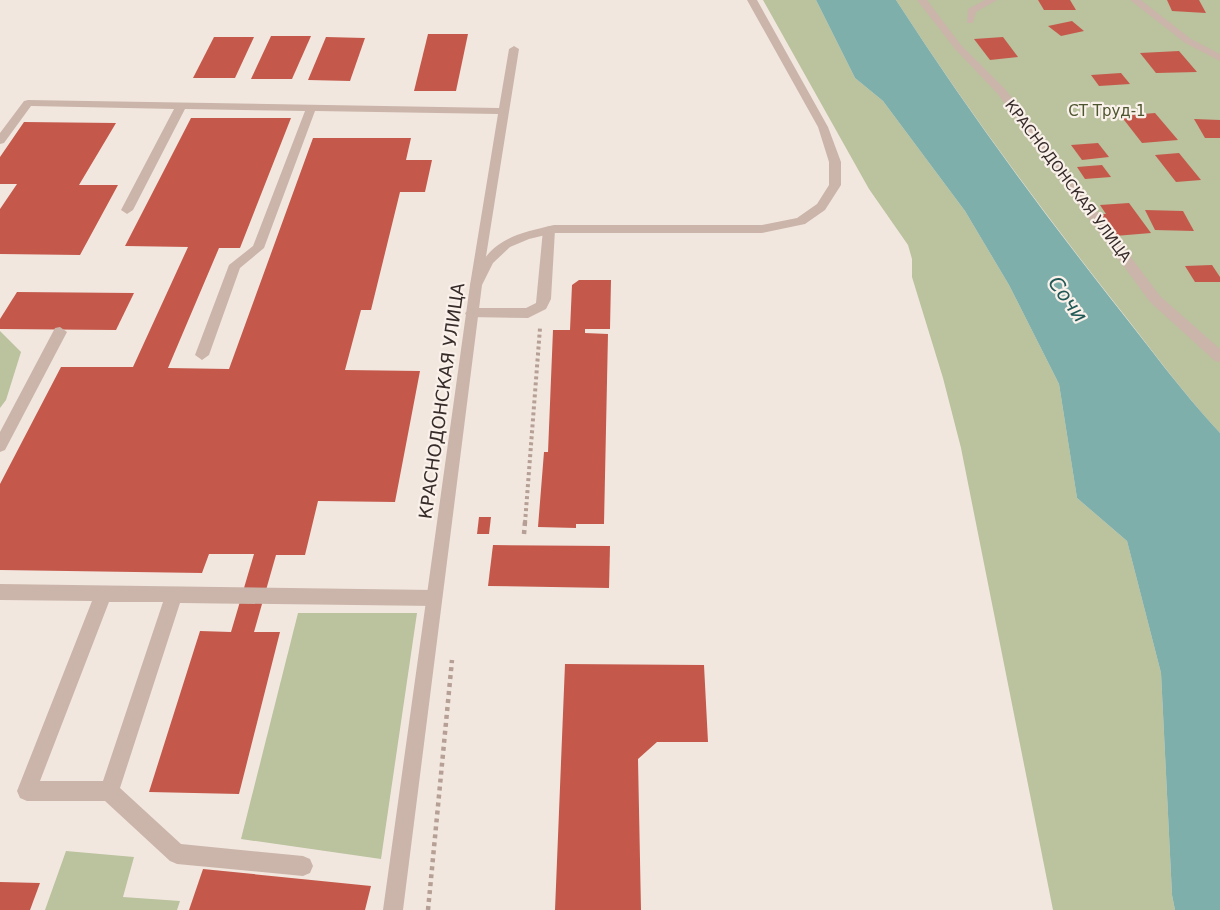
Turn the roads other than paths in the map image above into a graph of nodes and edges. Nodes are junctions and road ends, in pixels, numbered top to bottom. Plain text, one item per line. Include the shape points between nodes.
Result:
1 (752, 0) edge
2 (922, 0) edge
3 (992, 0) edge
4 (1135, 0) edge
5 (970, 21) dead end
6 (514, 49) dead end
7 (1220, 58) edge
8 (181, 106) junction
9 (311, 108) junction
10 (505, 111) junction
11 (0, 141) edge
12 (127, 210) dead end
13 (549, 230) junction
14 (476, 285) junction
15 (472, 313) junction
16 (60, 332) dead end
17 (202, 355) dead end
18 (1220, 357) edge
19 (0, 446) edge
20 (0, 592) edge
21 (104, 593) junction
22 (174, 594) junction
23 (434, 598) junction
24 (110, 791) junction
25 (303, 866) dead end
26 (393, 910) edge

1 - 13 street, КРАСНОДОНСКАЯ УЛИЦА via 823,128 835,162 835,185 821,207 801,221 762,229
2 - 18 street, КРАСНОДОНСКАЯ УЛИЦА via 957,47 1001,92 1155,299
3 - 5 street via 971,11
4 - 7 street via 1188,41
6 - 10 street
8 - 9 street
8 - 11 street via 28,103
8 - 12 street
9 - 10 street
9 - 17 street via 258,248 235,265
10 - 14 street
13 - 14 street, КРАСНОДОНСКАЯ УЛИЦА via 499,247 483,265
13 - 15 street via 541,306 528,313
14 - 15 street, КРАСНОДОНСКАЯ УЛИЦА
15 - 23 street, КРАСНОДОНСКАЯ УЛИЦА
16 - 19 street
20 - 21 street
21 - 22 street
21 - 24 street via 27,791
22 - 23 street
22 - 24 street
23 - 26 street, КРАСНОДОНСКАЯ УЛИЦА
24 - 25 street via 177,854

